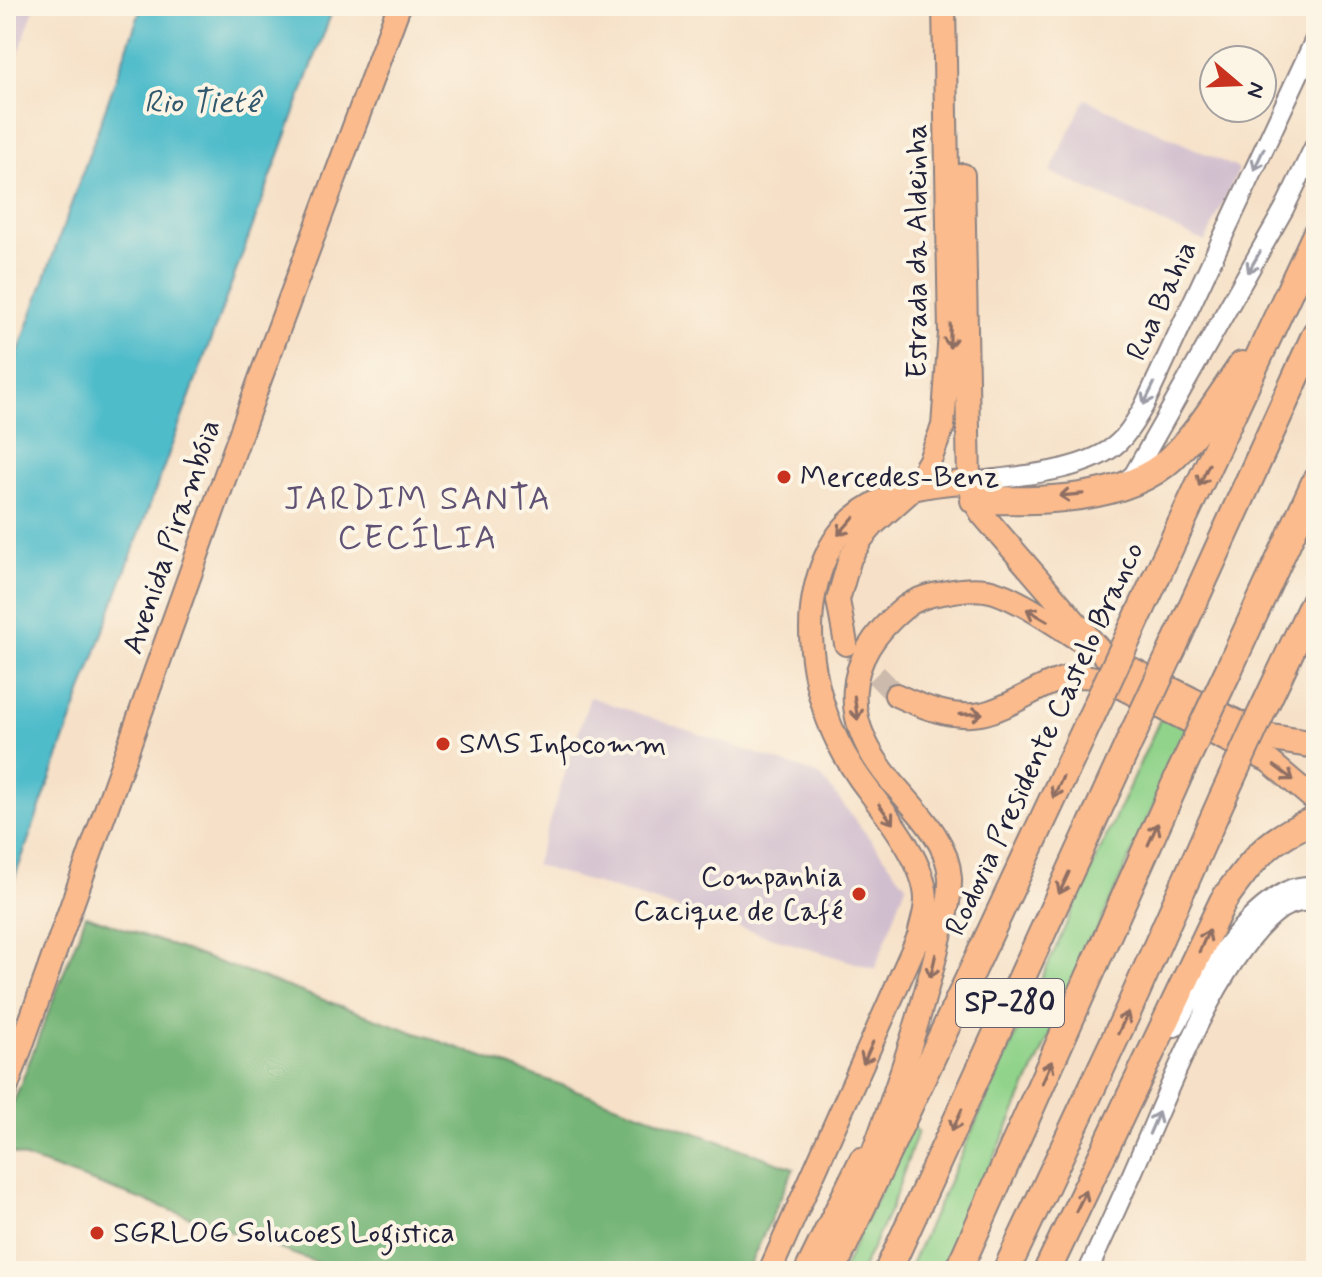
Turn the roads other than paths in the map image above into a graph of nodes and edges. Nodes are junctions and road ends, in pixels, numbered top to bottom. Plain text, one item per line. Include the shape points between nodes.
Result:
1 (399, 6) edge
2 (944, 6) edge
3 (959, 6) edge
4 (1316, 37) edge
5 (1316, 143) edge
6 (1316, 234) edge
7 (1285, 303) junction
8 (1316, 333) edge
9 (943, 426) junction
10 (968, 439) junction
11 (1316, 480) edge
12 (1118, 488) junction
13 (913, 489) junction
14 (972, 491) junction
15 (1316, 597) edge
16 (1316, 633) edge
17 (846, 644) tunnel mouth
18 (1104, 655) junction
19 (1282, 668) junction
20 (896, 695) tunnel mouth
21 (1272, 738) junction
22 (1316, 745) edge
23 (1316, 754) edge
24 (1316, 801) edge
25 (1310, 822) edge
26 (1316, 885) edge
27 (1316, 900) edge
28 (1142, 1075) junction
29 (897, 1087) junction
30 (6, 1089) edge
31 (770, 1271) edge
32 (806, 1271) edge
33 (830, 1271) edge
34 (885, 1271) edge
35 (958, 1271) edge
36 (1006, 1271) edge
37 (1047, 1271) edge
38 (1088, 1271) edge

1 - 30 main road, Avenida Pirambóia
2 -> 9 main road, Estrada da Aldeinha via 950,308
3 - 10 main road, Estrada da Aldeinha
4 -> 14 street, Rua Bahia via 1144,406 1125,435 1104,453 1080,462
5 -> 12 street via 1134,474
6 - 7 highway, Rodovia Presidente Castelo Branco
7 - 12 highway via 1191,438 1150,475
7 -> 33 highway, Rodovia Presidente Castelo Branco, bridge
8 -> 34 highway, SP-280, bridge
9 - 10 main road
9 - 13 main road, Estrada da Aldeinha
10 - 14 main road, Estrada da Aldeinha
35 -> 11 highway, SP-280, bridge
12 -> 14 highway via 1054,497
13 - 14 main road
13 - 17 main road, Estrada da Aldeinha via 875,523 850,558 838,600
13 -> 31 main road via 883,497 857,513 832,542 818,573 811,641 831,727 909,849 926,899 919,936
14 - 18 main road via 982,514
15 - 19 highway
16 - 19 highway
18 - 21 main road
18 -> 29 main road via 1006,596 958,590 910,603 887,623 861,661 853,707 865,743 935,836 950,876 928,988
36 -> 19 highway, bridge
20 -> 24 main road via 965,716 1005,706 1062,680 1106,680 1269,761
21 - 22 highway
21 - 23 main road
28 -> 25 highway via 1223,901 1277,838
26 - 28 street via 1294,888 1265,904 1227,944
38 -> 27 street via 1233,962 1284,907
37 -> 28 highway
29 - 32 main road
29 - 33 main road

